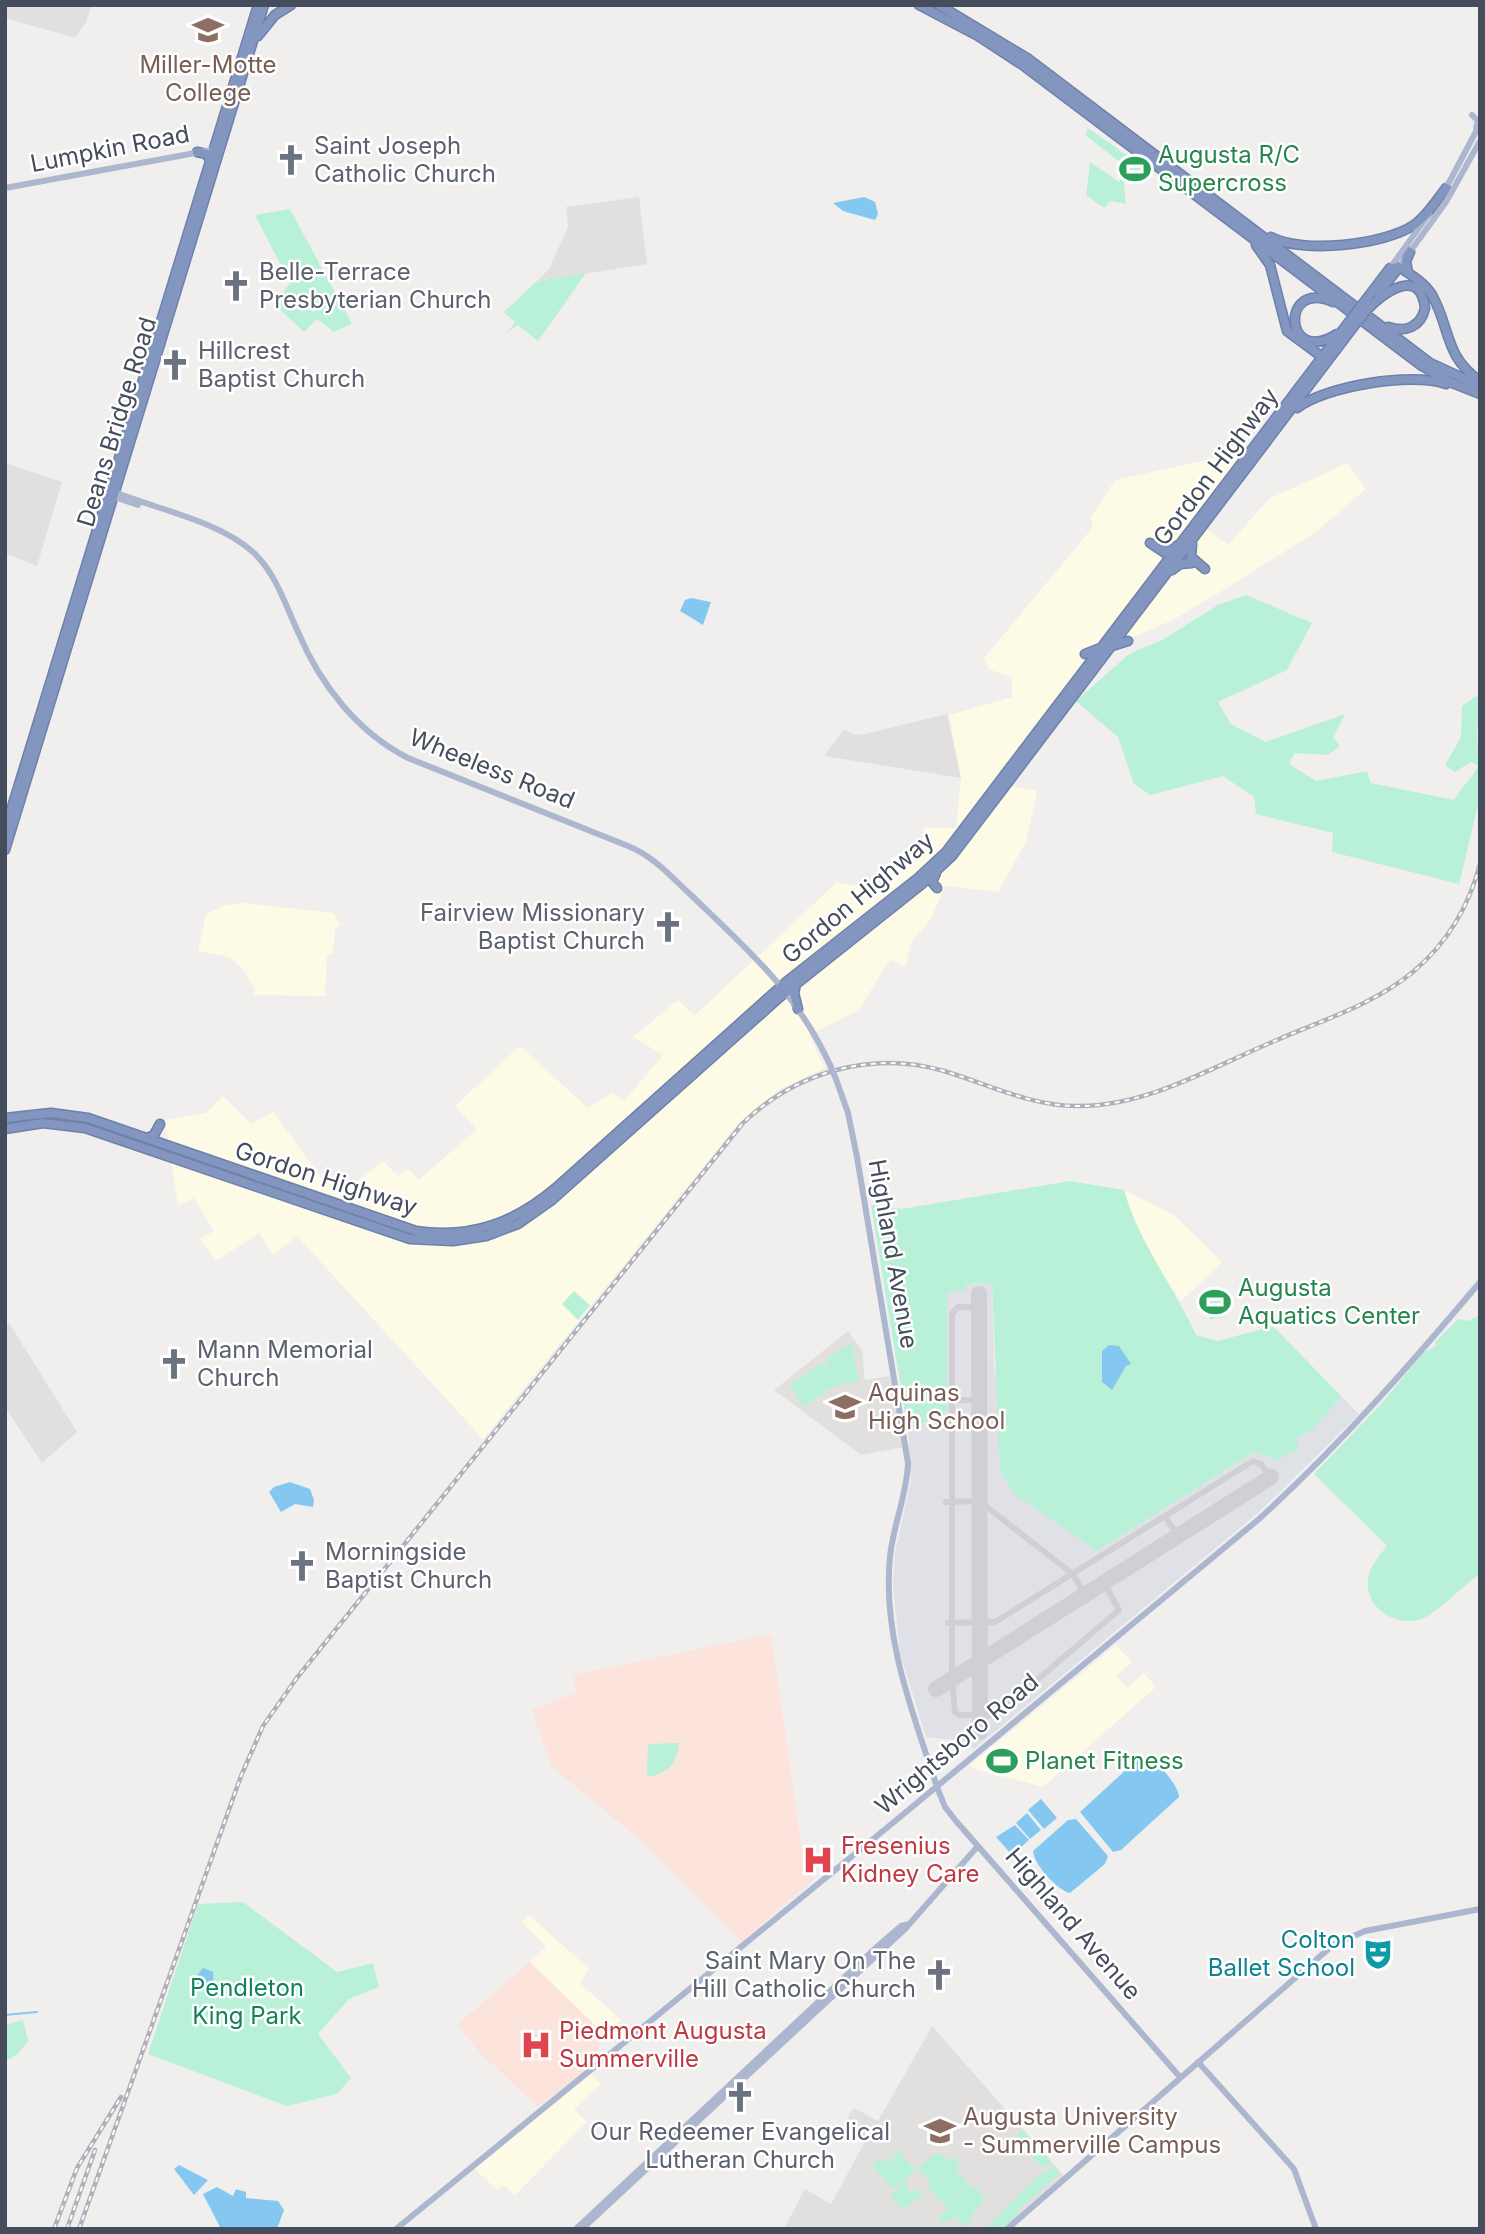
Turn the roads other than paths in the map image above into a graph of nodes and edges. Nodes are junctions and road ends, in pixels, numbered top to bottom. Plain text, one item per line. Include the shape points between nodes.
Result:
1 (264, 5) edge
2 (291, 5) edge
3 (919, 5) edge
4 (939, 5) edge
5 (257, 7) edge
6 (251, 48) junction
7 (1472, 114) dead end
8 (1480, 124) edge
9 (226, 131) junction
10 (1480, 141) edge
11 (231, 143) dead end
12 (1468, 148) junction
13 (218, 149) junction
14 (197, 152) junction
15 (210, 162) junction
16 (5, 188) edge
17 (1446, 188) junction
18 (1225, 206) junction
19 (1242, 231) junction
20 (1410, 252) junction
21 (1394, 267) junction
22 (1408, 273) junction
23 (1368, 307) junction
24 (1350, 321) junction
25 (1312, 352) junction
26 (1334, 354) junction
27 (1321, 359) junction
28 (1307, 377) junction
29 (1480, 381) edge
30 (1480, 387) edge
31 (1480, 395) edge
32 (1267, 442) junction
33 (112, 494) junction
34 (1207, 510) junction
35 (1203, 526) junction
36 (1150, 543) dead end
37 (1163, 548) dead end
38 (1192, 563) dead end
39 (1205, 569) dead end
40 (1164, 571) junction
41 (1002, 793) junction
42 (975, 802) dead end
43 (1002, 805) dead end
44 (978, 812) junction
45 (5, 830) edge
46 (5, 850) edge
47 (938, 870) junction
48 (891, 887) dead end
49 (937, 888) dead end
50 (893, 898) junction
51 (800, 980) junction
52 (784, 989) junction
53 (798, 1009) junction
54 (5, 1118) edge
55 (160, 1124) dead end
56 (5, 1130) edge
57 (23, 1133) dead end
58 (144, 1137) junction
59 (1480, 1282) edge
60 (937, 1787) junction
61 (978, 1846) junction
62 (1480, 1909) edge
63 (909, 1924) junction
64 (1198, 2062) junction
65 (1181, 2077) junction
66 (396, 2229) edge
67 (576, 2229) edge
68 (582, 2229) edge
69 (1007, 2229) edge
70 (1316, 2229) edge

1 - 6 highway, Deans Bridge Road
2 - 6 highway via 271,20
3 - 19 highway via 1017,61
4 - 18 highway via 1017,50
5 - 13 highway, Deans Bridge Road
6 - 9 highway, Deans Bridge Road
7 - 12 main road via 1478,123
8 - 12 main road, Gordon Highway
9 - 11 highway
9 - 13 highway, Deans Bridge Road
10 - 20 main road, Gordon Highway via 1446,202
12 - 17 main road, Gordon Highway
13 - 14 main road, Lumpkin Road
13 - 15 highway, Deans Bridge Road
13 - 33 highway, Deans Bridge Road
14 - 15 highway via 208,155
14 - 16 main road, Lumpkin Road
15 - 33 highway, Deans Bridge Road
17 - 18 highway via 1424,216 1399,233 1318,246 1281,242
17 - 21 main road, Gordon Highway
18 - 23 highway
19 - 24 highway
19 - 25 highway via 1270,265 1287,331
20 - 21 main road, Gordon Highway
20 - 22 highway via 1405,264
21 - 22 highway
21 - 23 highway, Gordon Highway
22 - 29 highway via 1432,295 1451,350
23 - 23 highway via 1386,291 1406,287 1421,296 1425,311 1416,325 1403,330 1389,328
23 - 24 highway, Gordon Highway, bridge
23 - 30 highway via 1434,365
24 - 24 highway via 1334,336 1314,341 1298,333 1293,317 1302,303 1316,298 1329,300
24 - 26 highway, Gordon Highway
24 - 27 highway, Gordon Highway
24 - 31 highway via 1429,371
25 - 27 highway
25 - 28 highway via 1315,362
26 - 27 highway
26 - 32 highway, Gordon Highway
27 - 28 highway, Gordon Highway
28 - 34 highway, Gordon Highway
31 - 32 highway via 1421,379 1336,390 1298,407
32 - 35 highway, Gordon Highway
33 - 45 highway, Deans Bridge Road
33 - 46 highway, Deans Bridge Road
33 - 52 main road, Wheeless Road via 228,535 258,558 274,579 321,678 385,744 408,758 618,841 654,860
34 - 37 highway via 1175,548
34 - 40 highway, Gordon Highway
35 - 39 highway via 1190,553
35 - 40 highway, Gordon Highway
36 - 40 highway via 1166,555
38 - 40 highway
40 - 41 highway, Gordon Highway
40 - 44 highway, Gordon Highway
41 - 43 highway
41 - 47 highway, Gordon Highway
42 - 44 highway
44 - 50 highway, Gordon Highway via 941,858
47 - 49 highway via 932,881
47 - 51 highway, Gordon Highway
48 - 50 highway
50 - 52 highway, Gordon Highway
51 - 52 highway, Gordon Highway
51 - 53 highway via 794,993
52 - 53 main road, Highland Avenue
52 - 56 highway, Gordon Highway via 546,1206 518,1224 486,1236 445,1242 401,1237 73,1125 35,1124
52 - 58 highway, Gordon Highway via 544,1198 516,1217 475,1231 437,1233 401,1227
53 - 60 main road, Highland Avenue, bridge via 836,1079 857,1157 908,1462 890,1558 893,1639
54 - 58 highway, Gordon Highway via 68,1114
55 - 58 highway via 153,1136
56 - 57 highway
59 - 60 main road, Wrightsboro Road via 1388,1389 1298,1483
60 - 61 main road, Highland Avenue via 945,1807
60 - 66 main road, Wrightsboro Road
61 - 63 main road
61 - 65 main road, Highland Avenue
62 - 64 main road via 1365,1931 1338,1941
63 - 67 main road via 871,1953
63 - 68 main road
64 - 65 main road
64 - 70 main road via 1294,2169
65 - 69 main road

